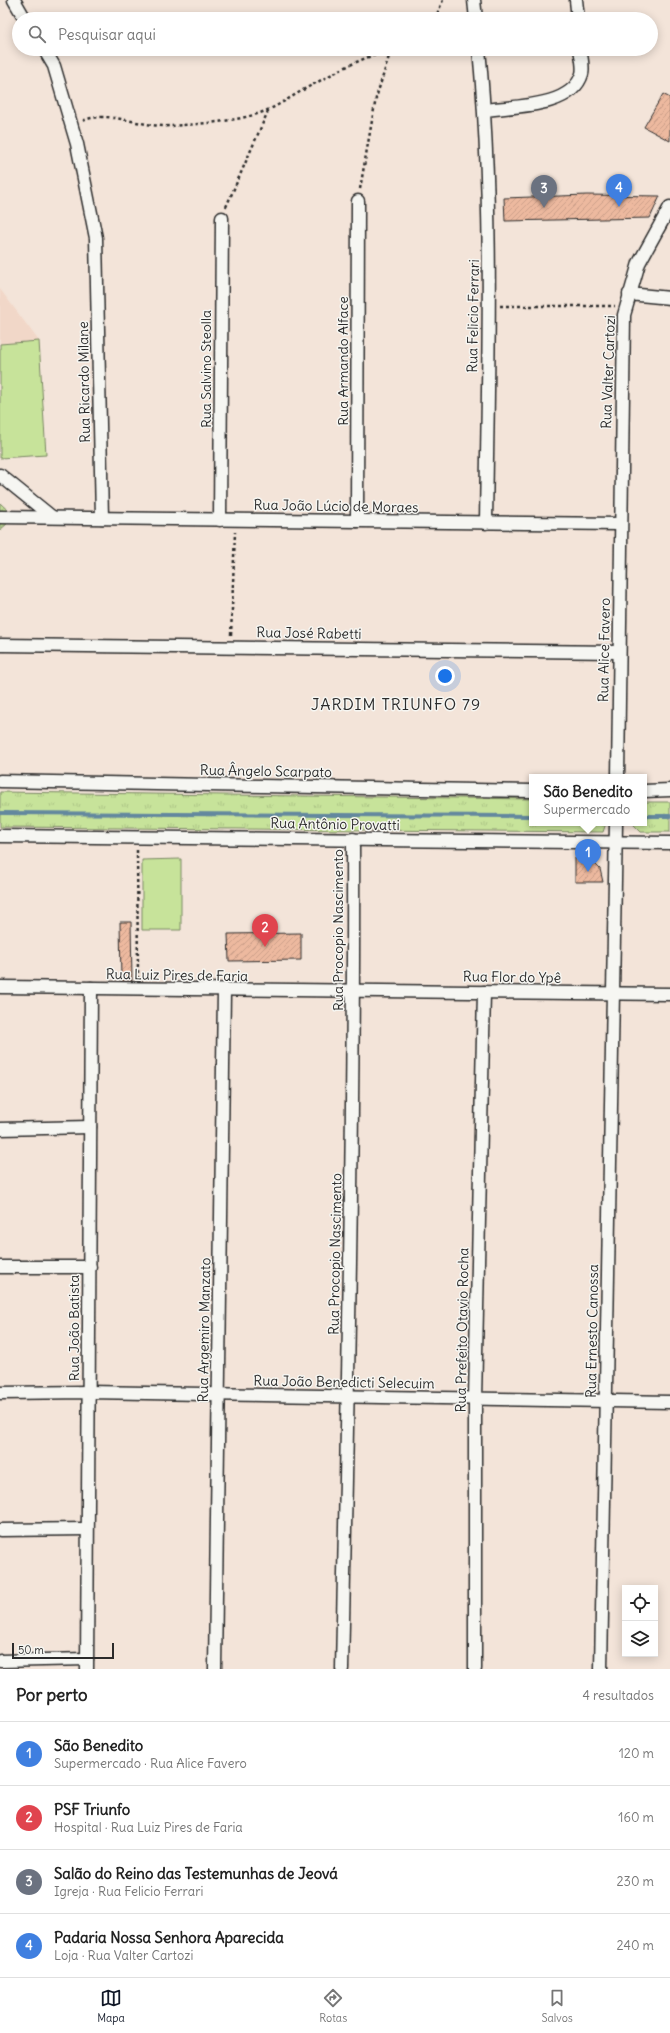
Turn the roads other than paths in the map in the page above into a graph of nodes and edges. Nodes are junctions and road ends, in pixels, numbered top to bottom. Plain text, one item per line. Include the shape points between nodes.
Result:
1 (14, 0) edge
2 (474, 0) edge
3 (576, 0) edge
4 (22, 12) edge
5 (475, 12) edge
6 (577, 12) edge
7 (48, 56) edge
8 (480, 56) edge
9 (581, 56) edge
10 (485, 110) junction
11 (358, 201) road end
12 (670, 206) edge
13 (222, 218) road end
14 (629, 294) junction
15 (670, 298) edge
16 (0, 475) edge
17 (0, 517) edge
18 (52, 517) junction
19 (102, 518) junction
20 (220, 520) junction
21 (357, 521) junction
22 (486, 523) junction
23 (620, 524) junction
24 (0, 645) edge
25 (618, 652) junction
26 (618, 774) edge
27 (0, 781) edge
28 (670, 790) edge
29 (529, 791) edge
30 (647, 791) edge
31 (616, 826) edge
32 (0, 836) edge
33 (353, 839) junction
34 (615, 843) junction
35 (670, 844) edge
36 (0, 987) edge
37 (91, 988) junction
38 (224, 991) junction
39 (353, 992) junction
40 (484, 992) junction
41 (613, 994) junction
42 (670, 994) edge
43 (90, 1127) junction
44 (0, 1129) edge
45 (0, 1267) edge
46 (90, 1267) junction
47 (89, 1392) junction
48 (0, 1393) edge
49 (218, 1395) junction
50 (348, 1396) junction
51 (475, 1399) junction
52 (606, 1401) junction
53 (670, 1402) edge
54 (87, 1529) junction
55 (0, 1530) edge
56 (0, 1661) edge
57 (87, 1664) edge
58 (215, 1669) edge
59 (342, 1669) edge
60 (475, 1669) edge
61 (601, 1669) edge

1 - 4 street
2 - 5 street
3 - 6 street
7 - 19 street, Rua Ricardo Milane via 54,66 77,144 97,246
8 - 10 street, Rua Felicio Ferrari
9 - 10 street via 582,73 573,90 556,100
10 - 22 street, Rua Felicio Ferrari via 489,228
11 - 21 street, Rua Armando Alface
12 - 14 street, Rua Valter Cartozi via 639,263
13 - 20 street, Rua Salvino Steolla
14 - 15 street
14 - 23 street, Rua Valter Cartozi via 623,322
16 - 18 street
17 - 18 street, Rua João Lúcio de Moraes
18 - 19 street, Rua João Lúcio de Moraes
19 - 20 street, Rua João Lúcio de Moraes
20 - 21 street, Rua João Lúcio de Moraes
21 - 22 street, Rua João Lúcio de Moraes
22 - 23 street, Rua João Lúcio de Moraes
23 - 25 street, Rua Alice Favero
24 - 25 street, Rua José Rabetti
25 - 26 street, Rua Alice Favero
27 - 29 street, Rua Ângelo Scarpato
28 - 30 street
31 - 34 street
32 - 33 street, Rua Antônio Provatti
33 - 34 street, Rua Antônio Provatti
33 - 39 street, Rua Procopio Nascimento
34 - 35 street, Rua Antônio Provatti
34 - 41 street
36 - 37 street, Rua Luiz Pires de Faria
37 - 38 street, Rua Luiz Pires de Faria
37 - 43 street, Rua João Batista
38 - 39 street, Rua Luiz Pires de Faria
38 - 49 street, Rua Argemiro Manzato
39 - 40 street, Rua Flor do Ypê
39 - 50 street, Rua Procopio Nascimento
40 - 41 street, Rua Flor do Ypê
40 - 51 street, Rua Prefeito Otavio Rocha
41 - 42 street, Rua Flor do Ypê
41 - 52 street, Rua Ernesto Canossa
43 - 44 street
43 - 46 street, Rua João Batista
45 - 46 street
46 - 47 street, Rua João Batista
47 - 48 street, Rua João Benedicti Selecuim
47 - 49 street, Rua João Benedicti Selecuim
47 - 54 street, Rua João Batista
49 - 50 street, Rua João Benedicti Selecuim
49 - 58 street, Rua Argemiro Manzato
50 - 51 street, Rua João Benedicti Selecuim
50 - 59 street, Rua Procopio Nascimento
51 - 52 street, Rua João Benedicti Selecuim
51 - 60 street, Rua Prefeito Otavio Rocha
52 - 53 street, Rua João Benedicti Selecuim
52 - 61 street, Rua Ernesto Canossa
54 - 55 street
54 - 57 street, Rua João Batista
56 - 57 street

